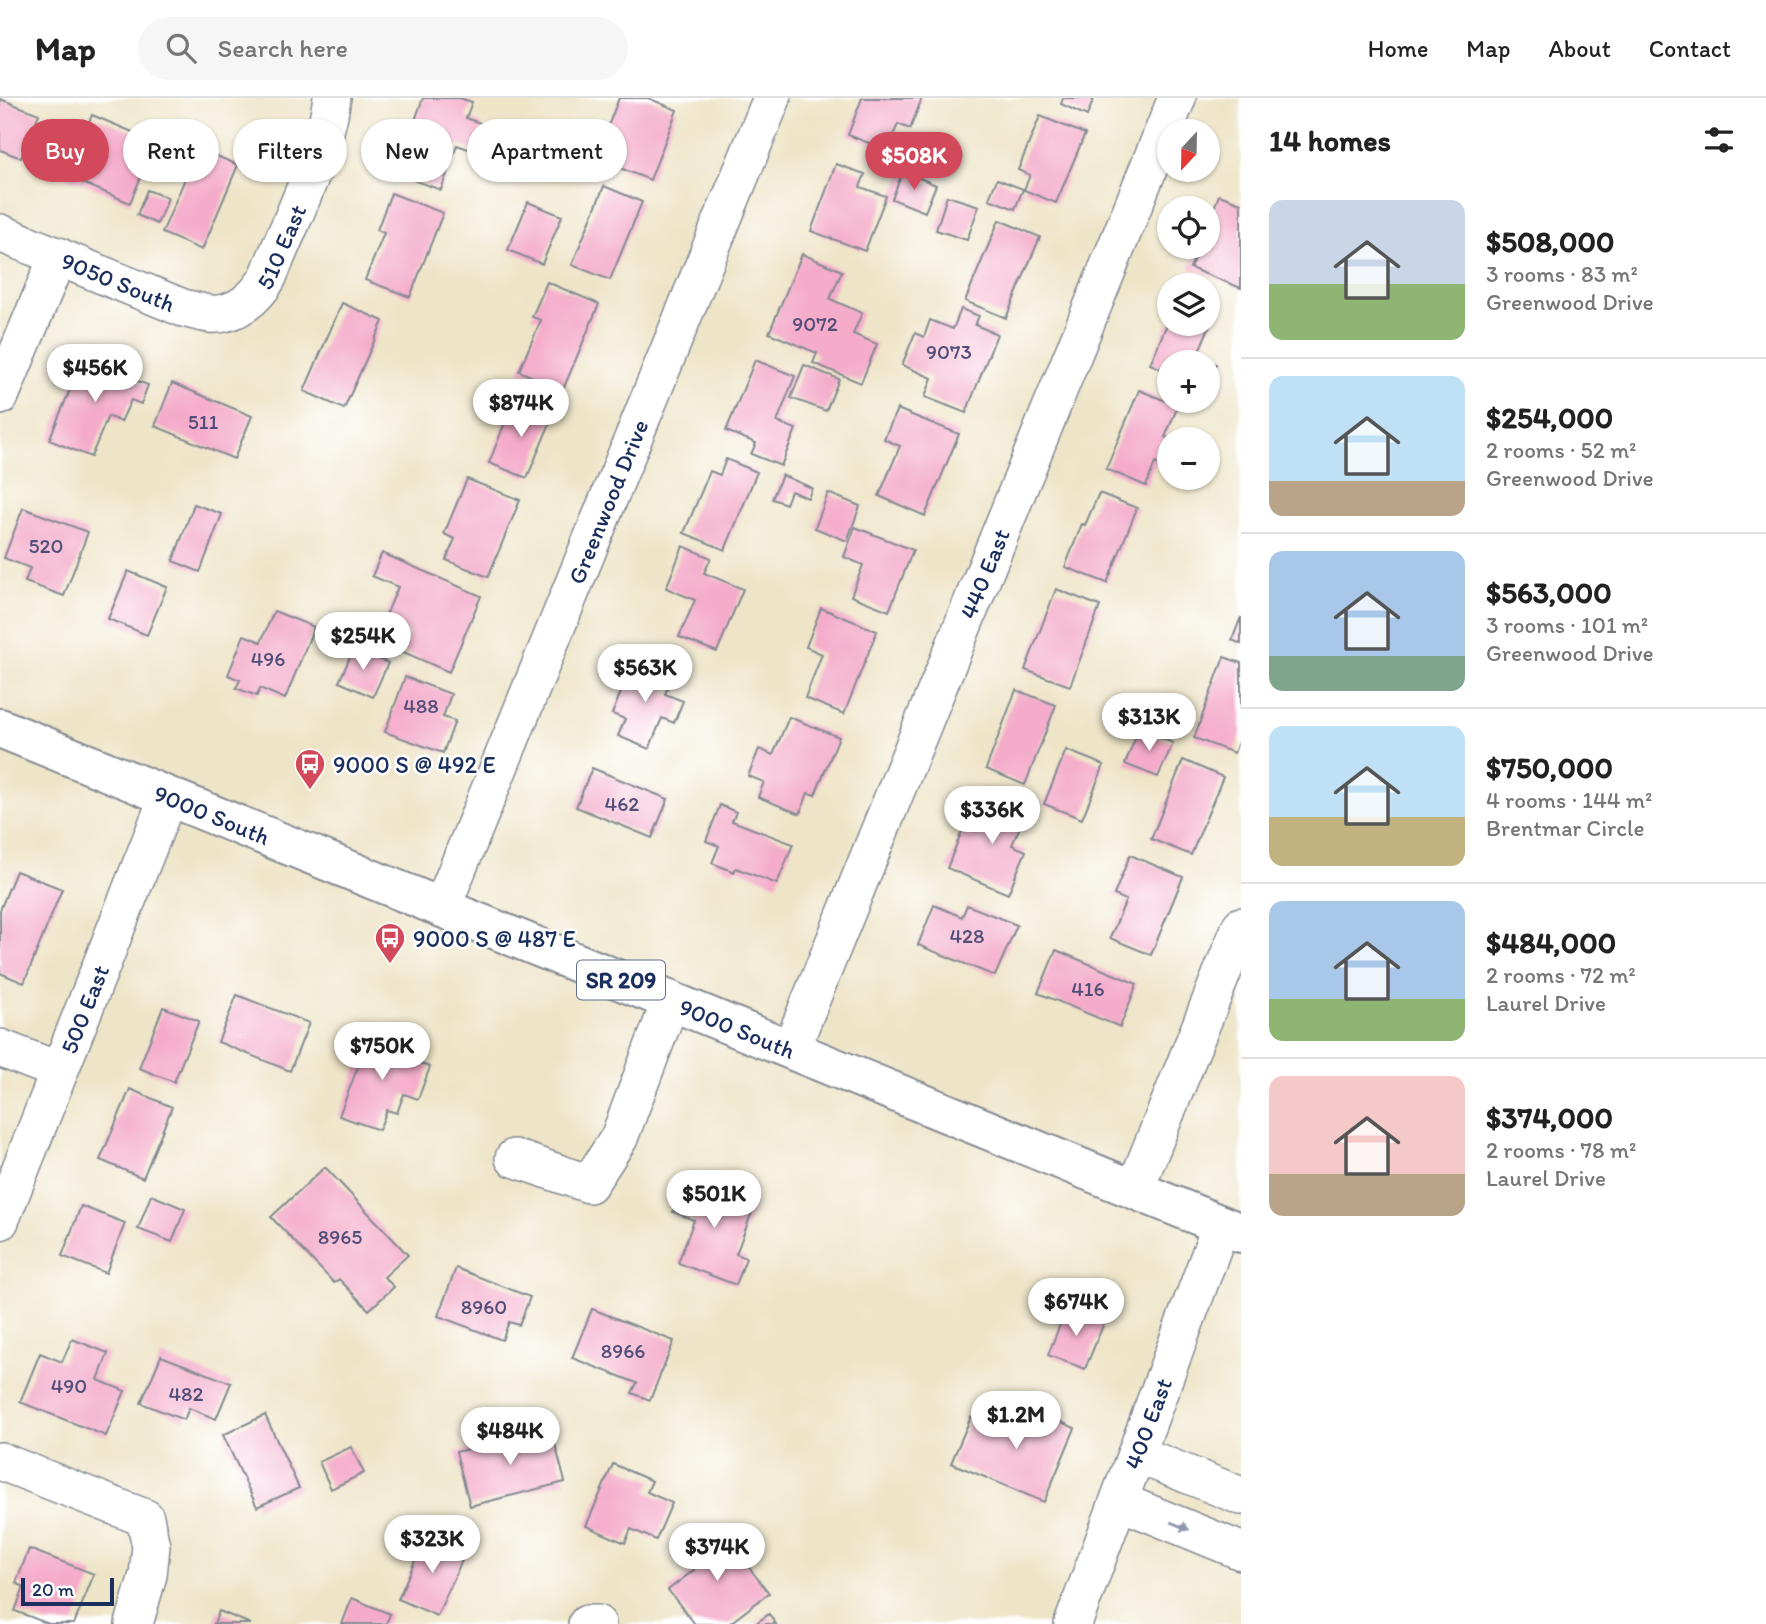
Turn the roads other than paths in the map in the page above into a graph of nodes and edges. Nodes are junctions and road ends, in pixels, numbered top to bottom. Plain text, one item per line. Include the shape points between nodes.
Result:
1 (332, 98) edge
2 (772, 98) edge
3 (1177, 98) edge
4 (0, 233) edge
5 (58, 256) junction
6 (240, 307) joint
7 (0, 396) edge
8 (0, 727) edge
9 (168, 797) junction
10 (442, 907) junction
11 (1241, 926) edge
12 (671, 1000) junction
13 (0, 1048) edge
14 (791, 1049) junction
15 (59, 1072) junction
16 (514, 1158) dead end
17 (1135, 1189) junction
18 (0, 1221) edge
19 (1231, 1229) edge
20 (1137, 1454) junction
21 (0, 1461) edge
22 (1241, 1496) edge
23 (1119, 1501) junction
24 (1241, 1551) edge
25 (134, 1624) edge
26 (587, 1624) edge
27 (597, 1624) edge
28 (1073, 1624) edge

1 - 6 street, 510 East via 316,159 268,277 259,293
2 - 10 street, Greenwood Drive
3 - 14 street, 440 East
4 - 5 street, 9050 South
5 - 6 street, 9050 South via 183,308 213,315
5 - 7 street
8 - 9 main road, 9000 South / SR 209
9 - 10 main road, 9000 South / SR 209
9 - 15 street, 500 East
10 - 12 main road, 9000 South / SR 209
11 - 17 street
12 - 14 main road, 9000 South / SR 209
12 - 16 street via 619,1138 589,1184
13 - 15 street
14 - 17 main road, 9000 South / SR 209
15 - 18 street, 500 East
17 - 19 main road, 9000 South / SR 209
19 - 20 street, 400 East
20 - 22 street
20 - 23 street, 400 East
21 - 25 street via 145,1518 151,1546
23 -> 24 street
23 - 28 street, 400 East
26 - 27 street

